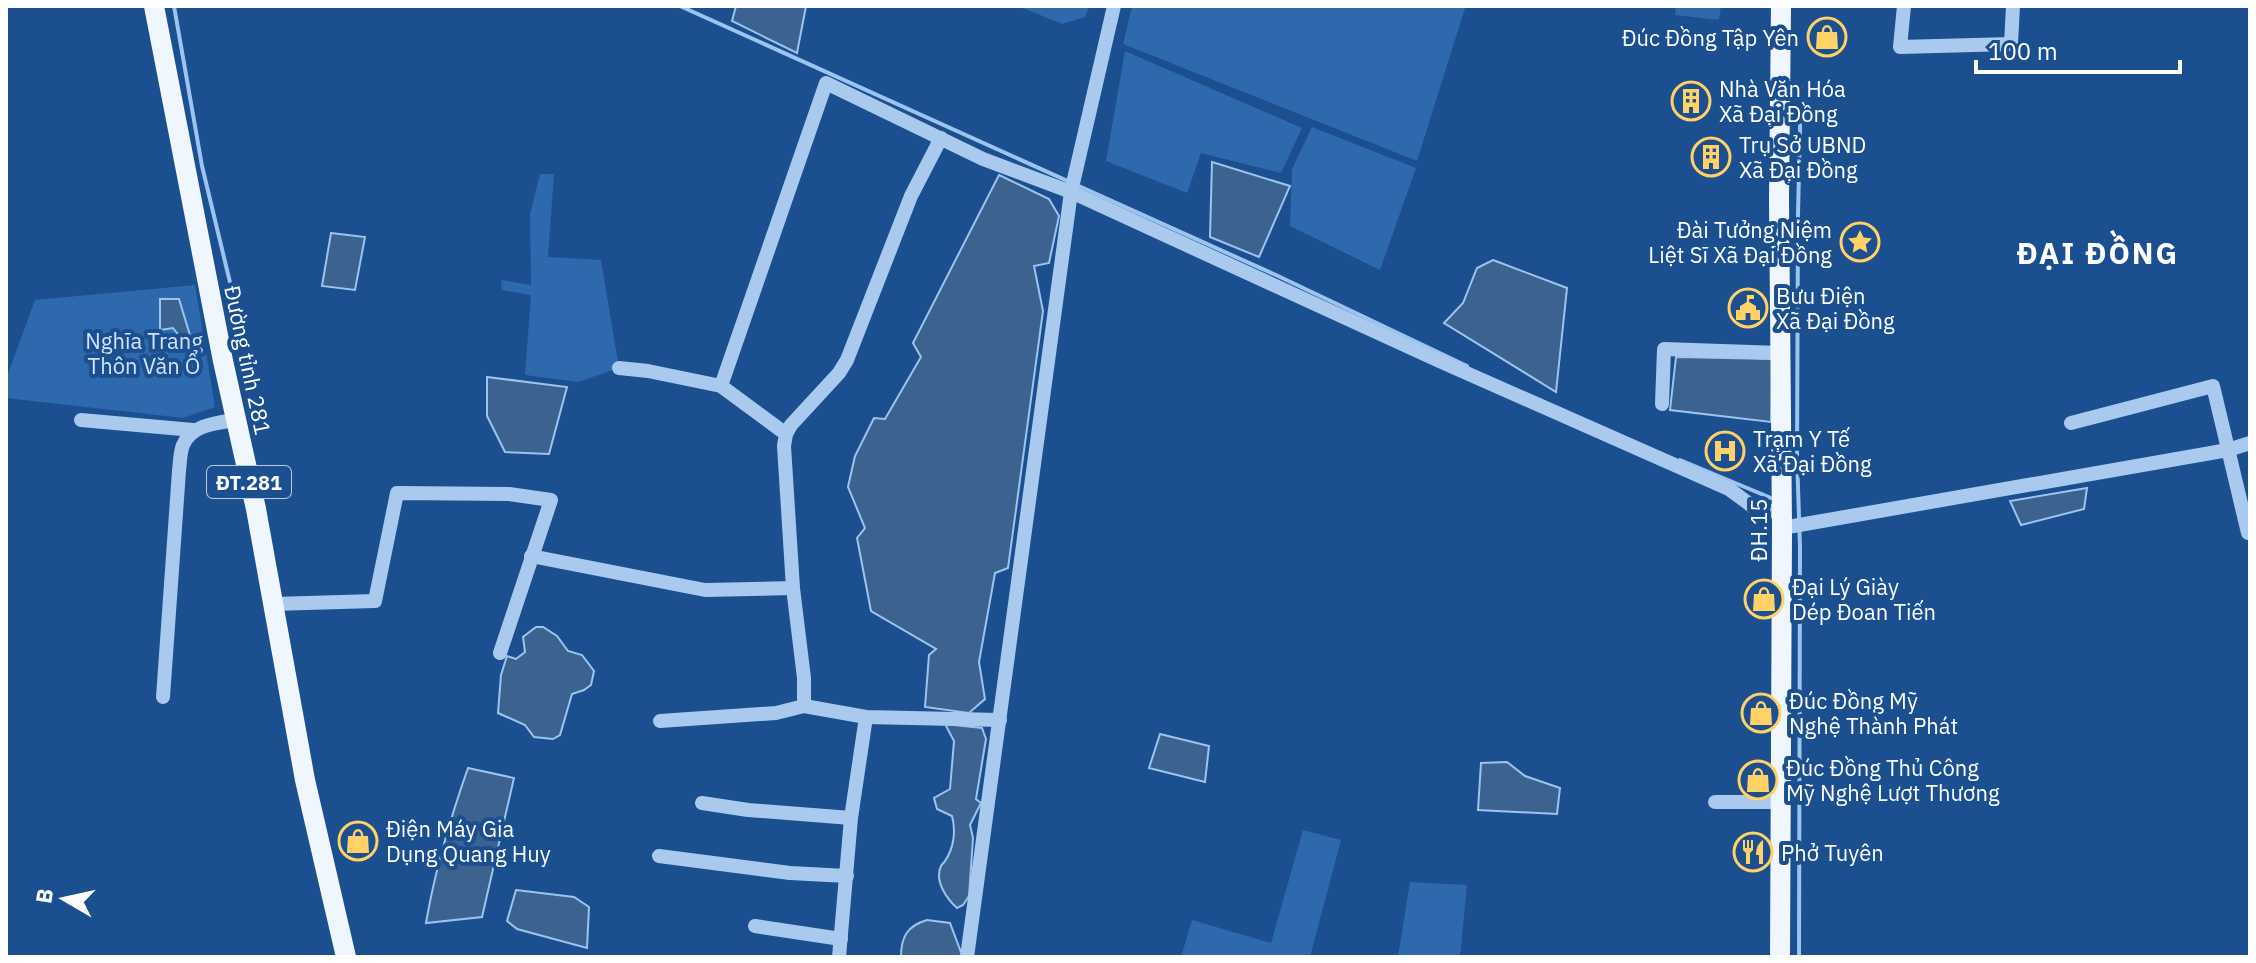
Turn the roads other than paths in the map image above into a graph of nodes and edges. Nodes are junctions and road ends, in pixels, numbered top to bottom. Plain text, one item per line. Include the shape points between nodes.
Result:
1 (154, 6) edge
2 (1114, 6) edge
3 (1781, 6) edge
4 (1904, 6) edge
5 (2013, 6) edge
6 (941, 138) junction
7 (1071, 192) junction
8 (1780, 353) junction
9 (619, 368) dead end
10 (721, 386) junction
11 (1662, 404) dead end
12 (81, 420) dead end
13 (235, 420) junction
14 (2071, 423) dead end
15 (193, 430) junction
16 (786, 434) junction
17 (2250, 443) edge
18 (2228, 450) junction
19 (1782, 521) junction
20 (2248, 533) dead end
21 (531, 556) junction
22 (793, 588) junction
23 (273, 604) junction
24 (500, 653) dead end
25 (163, 697) dead end
26 (804, 706) junction
27 (866, 717) junction
28 (1000, 720) junction
29 (660, 721) dead end
30 (1715, 802) dead end
31 (1781, 802) junction
32 (702, 803) dead end
33 (851, 818) junction
34 (659, 856) dead end
35 (847, 876) junction
36 (755, 926) dead end
37 (841, 939) junction
38 (346, 957) edge
39 (839, 957) edge
40 (967, 957) edge
41 (1780, 957) edge

1 - 13 main road, Đường tỉnh 281 / ĐT.281
2 - 7 street
3 - 8 main road, ĐH.15 / ĐH.15 via 1775,252
4 - 5 street via 1900,47 2011,44
6 - 7 street
6 - 10 street via 826,83
6 - 16 street via 911,196 847,360
7 - 19 street via 1729,489
7 - 28 street
8 - 11 street via 1664,349
8 - 19 main road, ĐH.15 / ĐH.15 via 1775,447
9 - 10 street
10 - 16 street
12 - 15 street
13 - 15 street
13 - 23 main road, Đường tỉnh 281 / ĐT.281
14 - 18 street via 2213,386
15 - 25 street via 183,444 179,471
16 - 22 street
17 - 18 street
18 - 19 street
18 - 20 street
19 - 31 main road, ĐH.15 / ĐH.15
21 - 22 street via 705,590
21 - 23 street via 551,500 509,494 397,493 375,601
21 - 24 street
22 - 26 street
23 - 38 main road, Đường tỉnh 281 / ĐT.281 via 305,780
26 - 27 street
26 - 29 street via 776,713
27 - 28 street
27 - 33 street
28 - 40 street
30 - 31 street
31 - 41 main road, ĐH.15 / ĐH.15
32 - 33 street
33 - 35 street
34 - 35 street
35 - 37 street
36 - 37 street
37 - 39 street

